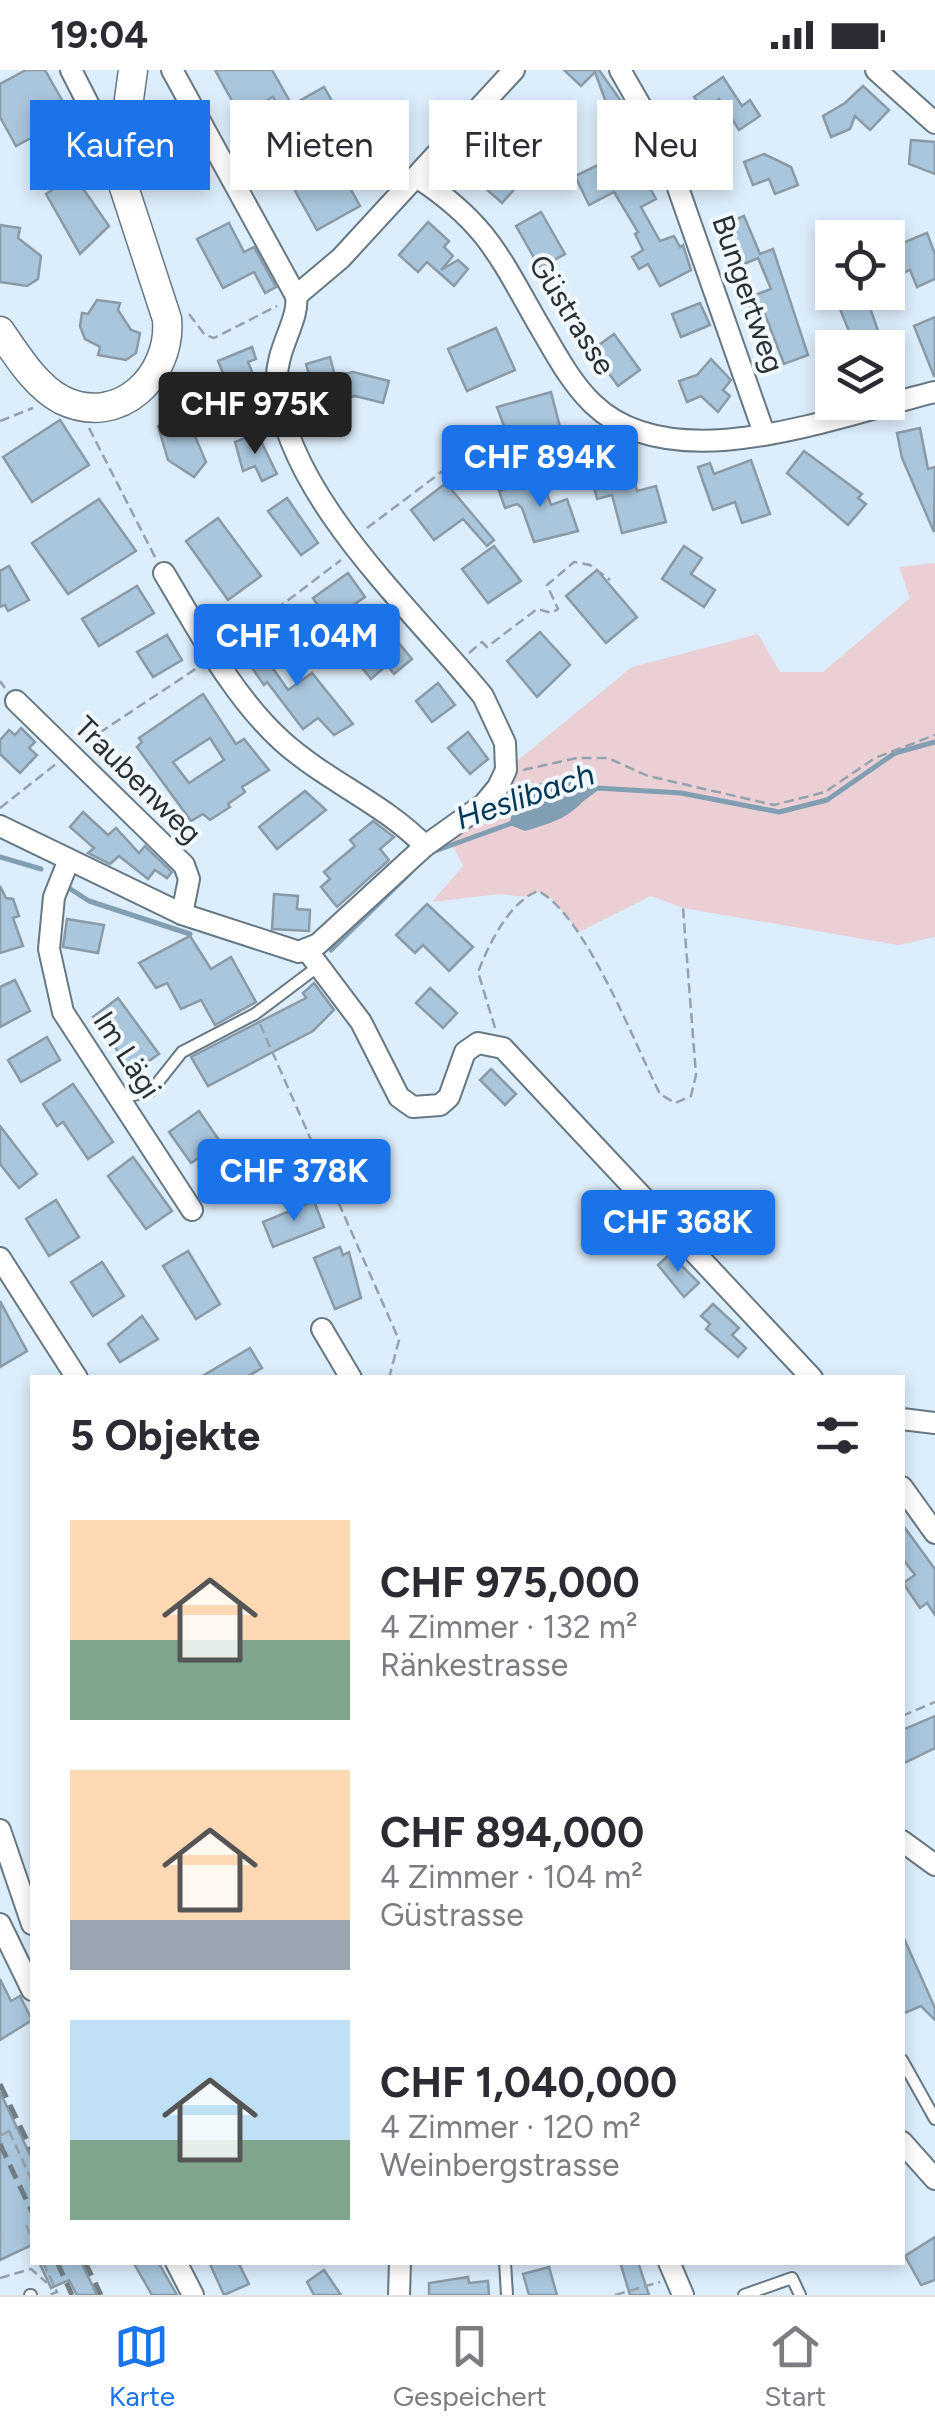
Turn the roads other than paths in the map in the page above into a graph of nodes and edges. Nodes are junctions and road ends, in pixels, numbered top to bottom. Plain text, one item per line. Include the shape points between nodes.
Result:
1 (71, 70) edge
2 (132, 70) edge
3 (172, 70) edge
4 (514, 70) edge
5 (620, 70) edge
6 (876, 70) edge
7 (86, 100) edge
8 (127, 100) edge
9 (935, 122) edge
10 (418, 178) junction
11 (122, 190) edge
12 (296, 296) junction
13 (0, 331) edge
14 (935, 392) edge
15 (764, 432) junction
16 (164, 573) road end
17 (16, 701) dead end
18 (0, 826) edge
19 (426, 846) junction
20 (68, 862) junction
21 (182, 914) junction
22 (313, 957) junction
23 (119, 1098) junction
24 (192, 1210) dead end
25 (0, 1258) edge
26 (322, 1329) dead end
27 (74, 1375) edge
28 (349, 1375) edge
29 (809, 1375) edge
30 (905, 1419) edge
31 (935, 1423) edge
32 (905, 1491) edge
33 (935, 1533) edge
34 (0, 1830) edge
35 (905, 1843) edge
36 (935, 1865) edge
37 (26, 1880) edge
38 (30, 1909) edge
39 (0, 1924) edge
40 (30, 1986) edge
41 (905, 2065) edge
42 (935, 2119) edge
43 (905, 2145) edge
44 (935, 2179) edge
45 (178, 2265) edge
46 (400, 2265) edge
47 (505, 2265) edge
48 (193, 2295) edge
49 (400, 2295) edge
50 (507, 2295) edge
51 (744, 2295) edge
52 (800, 2295) edge

1 - 7 street
2 - 8 street
3 - 12 street
4 - 10 street
5 - 15 street, Bungertweg via 663,145
6 - 9 street
10 - 12 street
10 - 15 street, Güstrasse via 485,232 563,366 594,405 657,440 717,444
11 - 13 street via 169,336 156,375 114,405 69,402 30,372
12 - 19 street via 277,366 282,413 314,489 498,724 506,770 484,804
14 - 15 street, Güstrasse
16 - 19 street via 214,656 280,740 379,805
17 - 21 street, Traubenweg via 184,865 189,879
18 - 20 street
19 - 22 street via 318,944
20 - 21 street
20 - 23 street, Im Lägi via 54,897 53,965 63,1012
21 - 22 street
22 - 23 lane via 255,1014 182,1052 151,1090
22 - 29 street via 361,1022 399,1097 413,1107 440,1105 450,1097 461,1061 478,1044 504,1048
23 - 24 street, Im Lägi
25 - 27 street
26 - 28 street
30 - 31 street
32 - 33 street
34 - 37 street
35 - 36 street
37 - 38 street
39 - 40 street
41 - 42 lane
43 - 44 street
45 - 48 street
46 - 49 street
47 - 50 lane
51 - 52 lane via 792,2278

